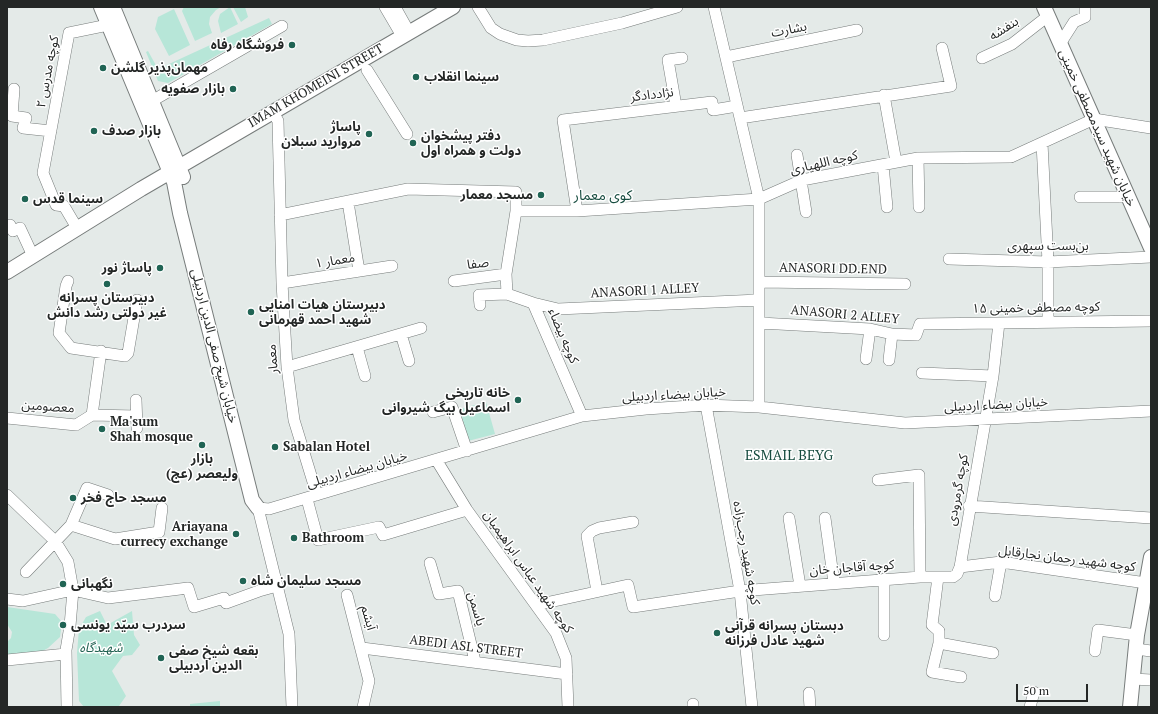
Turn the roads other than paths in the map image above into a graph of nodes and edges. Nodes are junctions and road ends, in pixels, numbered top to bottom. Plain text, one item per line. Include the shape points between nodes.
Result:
1 (101, 7) edge
2 (113, 7) edge
3 (385, 7) edge
4 (395, 7) edge
5 (453, 7) edge
6 (478, 7) edge
7 (677, 7) edge
8 (714, 7) edge
9 (1085, 7) edge
10 (1044, 15) edge
11 (108, 25) junction
12 (282, 26) dead end
13 (857, 30) dead end
14 (406, 34) junction
15 (1060, 44) junction
16 (942, 48) dead end
17 (726, 57) junction
18 (682, 58) dead end
19 (982, 58) dead end
20 (364, 65) junction
21 (14, 89) dead end
22 (884, 95) junction
23 (147, 104) junction
24 (676, 106) junction
25 (737, 106) junction
26 (275, 117) junction
27 (740, 118) junction
28 (1090, 121) junction
29 (1151, 128) edge
30 (51, 131) junction
31 (406, 134) dead end
32 (1042, 143) junction
33 (797, 155) dead end
34 (918, 158) junction
35 (896, 162) junction
36 (883, 165) junction
37 (177, 174) junction
38 (802, 180) junction
39 (1127, 194) junction
40 (1080, 197) dead end
41 (759, 199) junction
42 (348, 202) junction
43 (919, 206) dead end
44 (886, 207) dead end
45 (516, 211) junction
46 (577, 211) junction
47 (806, 212) dead end
48 (280, 215) junction
49 (10, 225) dead end
50 (77, 228) junction
51 (1150, 255) edge
52 (34, 256) junction
53 (949, 259) dead end
54 (1048, 262) junction
55 (392, 266) dead end
56 (359, 271) junction
57 (8, 273) edge
58 (506, 274) junction
59 (68, 281) dead end
60 (454, 281) dead end
61 (760, 282) junction
62 (282, 283) junction
63 (905, 284) dead end
64 (507, 294) junction
65 (137, 300) dead end
66 (760, 300) junction
67 (534, 303) junction
68 (480, 305) dead end
69 (1151, 320) edge
70 (1048, 322) junction
71 (760, 323) junction
72 (999, 323) junction
73 (920, 324) joint
74 (421, 328) dead end
75 (870, 329) junction
76 (401, 334) junction
77 (892, 334) junction
78 (357, 346) junction
79 (101, 352) junction
80 (866, 359) dead end
81 (889, 360) dead end
82 (409, 361) dead end
83 (287, 367) junction
84 (922, 373) dead end
85 (365, 376) dead end
86 (993, 376) junction
87 (136, 400) dead end
88 (706, 405) junction
89 (759, 407) junction
90 (1151, 411) edge
91 (433, 412) dead end
92 (92, 415) junction
93 (136, 416) junction
94 (582, 416) junction
95 (7, 418) edge
96 (985, 419) junction
97 (137, 428) dead end
98 (467, 451) junction
99 (437, 461) junction
100 (878, 480) dead end
101 (7, 495) edge
102 (108, 495) dead end
103 (312, 497) junction
104 (969, 506) junction
105 (162, 508) dead end
106 (258, 508) junction
107 (467, 510) junction
108 (789, 518) dead end
109 (825, 518) dead end
110 (1151, 518) edge
111 (48, 522) dead end
112 (633, 522) dead end
113 (71, 525) junction
114 (52, 538) junction
115 (1151, 557) edge
116 (1001, 562) junction
117 (430, 563) dead end
118 (960, 567) junction
119 (26, 572) dead end
120 (920, 577) junction
121 (938, 577) junction
122 (884, 579) junction
123 (834, 583) junction
124 (1146, 583) junction
125 (277, 586) junction
126 (800, 586) junction
127 (73, 590) junction
128 (597, 591) junction
129 (740, 591) junction
130 (347, 595) dead end
131 (995, 596) dead end
132 (7, 599) edge
133 (536, 605) junction
134 (884, 635) dead end
135 (1137, 635) junction
136 (939, 643) junction
137 (362, 648) junction
138 (1136, 649) junction
139 (1094, 651) dead end
140 (1151, 651) edge
141 (993, 653) dead end
142 (66, 654) junction
143 (7, 660) edge
144 (476, 661) junction
145 (567, 674) junction
146 (961, 677) dead end
147 (1133, 679) junction
148 (1151, 680) edge
149 (1034, 692) dead end
150 (809, 693) dead end
151 (67, 707) edge
152 (292, 707) edge
153 (363, 707) edge
154 (568, 707) edge
155 (752, 707) edge
156 (810, 707) edge
157 (1030, 707) edge
158 (1130, 707) edge

1 - 11 main road
2 - 23 main road
3 - 14 street
4 - 14 street
5 - 14 main road, IMAM KHOMEINI STREET
6 - 7 street via 491,28 516,40 528,41 614,25
8 - 17 street
9 - 15 street via 1084,17 1074,22
10 - 15 main road, خیابان شهید سیدمصطفی خمینی
10 - 19 street, بنفشه via 1012,44
11 - 23 main road
11 - 30 street, کوچه مدرس ۲ via 69,33
12 - 23 street
13 - 17 street, بشارت
14 - 20 main road, IMAM KHOMEINI STREET
15 - 28 main road, خیابان شهید سیدمصطفی خمینی
16 - 22 street via 951,86
17 - 25 street
18 - 24 street via 668,60
20 - 26 main road, IMAM KHOMEINI STREET
20 - 31 street via 399,116
21 - 30 street via 12,116 26,118 24,128
22 - 27 street
22 - 35 street
23 - 37 main road, خیابان شیخ صفی الدین اردبیلی
24 - 25 street, نژاددادگر via 712,102 713,110
24 - 46 street, نژاددادگر via 563,120
25 - 27 street
26 - 37 main road, IMAM KHOMEINI STREET
26 - 48 street, معمار
27 - 41 street
28 - 29 street
28 - 32 street, کوچه اللهیاری
28 - 39 main road, خیابان شهید سیدمصطفی خمینی
30 - 50 street via 43,173 56,205 64,206
32 - 34 street, کوچه اللهیاری via 1011,157
32 - 54 street
33 - 38 street
34 - 35 street, کوچه اللهیاری
34 - 43 street
35 - 36 street, کوچه اللهیاری
36 - 38 street, کوچه اللهیاری
36 - 44 street
37 - 50 main road, IMAM KHOMEINI STREET
37 - 106 main road, خیابان شیخ صفی الدین اردبیلی via 180,213 252,500
38 - 41 street, کوچه اللهیاری
38 - 47 street
39 - 40 street via 1119,198
39 - 51 main road, خیابان شهید سیدمصطفی خمینی
41 - 46 street, کوچه اللهیاری
41 - 61 street
42 - 45 street via 408,190 516,192
42 - 48 street
42 - 56 street
45 - 46 street, کوچه اللهیاری
45 - 58 street
48 - 62 street, معمار
49 - 52 street via 13,231 20,228
50 - 52 main road, IMAM KHOMEINI STREET
51 - 54 street, بن‌بست سپهری
52 - 57 main road, IMAM KHOMEINI STREET
53 - 54 street, بن‌بست سپهری
54 - 70 street
55 - 56 street, معمار ۱
56 - 62 street, معمار ۱
58 - 60 street, صفا
58 - 64 street
59 - 79 street via 59,333 71,348
61 - 63 street, ANASORI DD.END
61 - 66 street
62 - 83 street, معمار
64 - 67 street, کوچه بیضاء
64 - 68 street via 479,295
65 - 79 street via 128,353 125,356
66 - 67 street, ANASORI 1 ALLEY via 558,309
66 - 71 street
67 - 94 street, کوچه بیضاء
69 - 70 street, کوچه مصطفی خمینی ۱۵
70 - 72 street, کوچه مصطفی خمینی ۱۵
71 - 75 street, ANASORI 2 ALLEY
71 - 89 street
72 - 73 street, کوچه مصطفی خمینی ۱۵
72 - 86 street, کوچه گرمرودی
73 - 77 street, ANASORI 2 ALLEY via 916,335
74 - 76 street
75 - 77 street, ANASORI 2 ALLEY
75 - 80 street
76 - 78 street
76 - 82 street
77 - 81 street
78 - 83 street
78 - 85 street
79 - 92 street, معصومین
83 - 103 street, معمار via 294,420
84 - 86 street
86 - 96 street, کوچه گرمرودی
87 - 93 street
88 - 89 street, خیابان بیضاء اردبیلی
88 - 94 street, خیابان بیضاء اردبیلی
88 - 129 street, کوچه شهید رجب‌زاده
89 - 96 street, خیابان بیضاء اردبیلی via 888,422
90 - 96 street, خیابان بیضاء اردبیلی
91 - 98 street via 452,407
92 - 93 street
92 - 95 street, معصومین via 76,425
93 - 97 street
94 - 98 street, خیابان بیضاء اردبیلی
96 - 104 street, کوچه گرمرودی
98 - 99 street, خیابان بیضاء اردبیلی
99 - 103 street, خیابان بیضاء اردبیلی
99 - 107 street, کوچه شهید عباس ابراهیمیان
100 - 120 street via 919,475
101 - 114 street
102 - 113 street via 87,488
103 - 106 street, خیابان بیضاء اردبیلی via 269,509
103 - 107 street, معمار via 318,540 379,527 383,535
104 - 110 street
104 - 118 street, کوچه گرمرودی
105 - 113 street via 159,532 115,539
106 - 125 street
107 - 133 street, کوچه شهید عباس ابراهیمیان
108 - 126 street
109 - 123 street
111 - 114 street
112 - 128 street via 599,528 587,536
113 - 114 street
114 - 119 street
114 - 127 street via 68,562
115 - 124 main road
116 - 118 street, کوچه شهید رحمان نجارقابل
116 - 124 street, کوچه شهید رحمان نجارقابل
116 - 131 street
117 - 144 street, یاسمن via 439,594 458,591
118 - 121 street, کوچه آقاجان خان via 953,577
120 - 121 street, کوچه آقاجان خان
120 - 122 street, کوچه آقاجان خان
121 - 136 street via 932,625 939,631
122 - 123 street, کوچه آقاجان خان
122 - 134 street
123 - 126 street, کوچه آقاجان خان
124 - 135 main road
125 - 127 street via 226,603 224,598 194,606 188,588 108,598
125 - 152 street via 289,634
126 - 129 street, کوچه آقاجان خان
127 - 132 street via 23,601
127 - 142 street
128 - 129 street, کوچه آقاجان خان via 628,585 633,607
128 - 133 street
129 - 155 street, کوچه شهید رجب‌زاده
130 - 137 street, آیشم
133 - 145 street, کوچه شهید عباس ابراهیمیان via 562,644
135 - 138 main road
135 - 139 street via 1098,630
136 - 141 street
136 - 146 street via 932,672
137 - 144 street, ABEDI ASL STREET
137 - 153 street, آیشم via 369,680
138 - 140 street
138 - 147 main road
142 - 143 street
142 - 151 street
144 - 145 street, ABEDI ASL STREET
145 - 154 street, کوچه شهید عباس ابراهیمیان
147 - 148 street
147 - 158 main road
149 - 157 street
150 - 156 street

